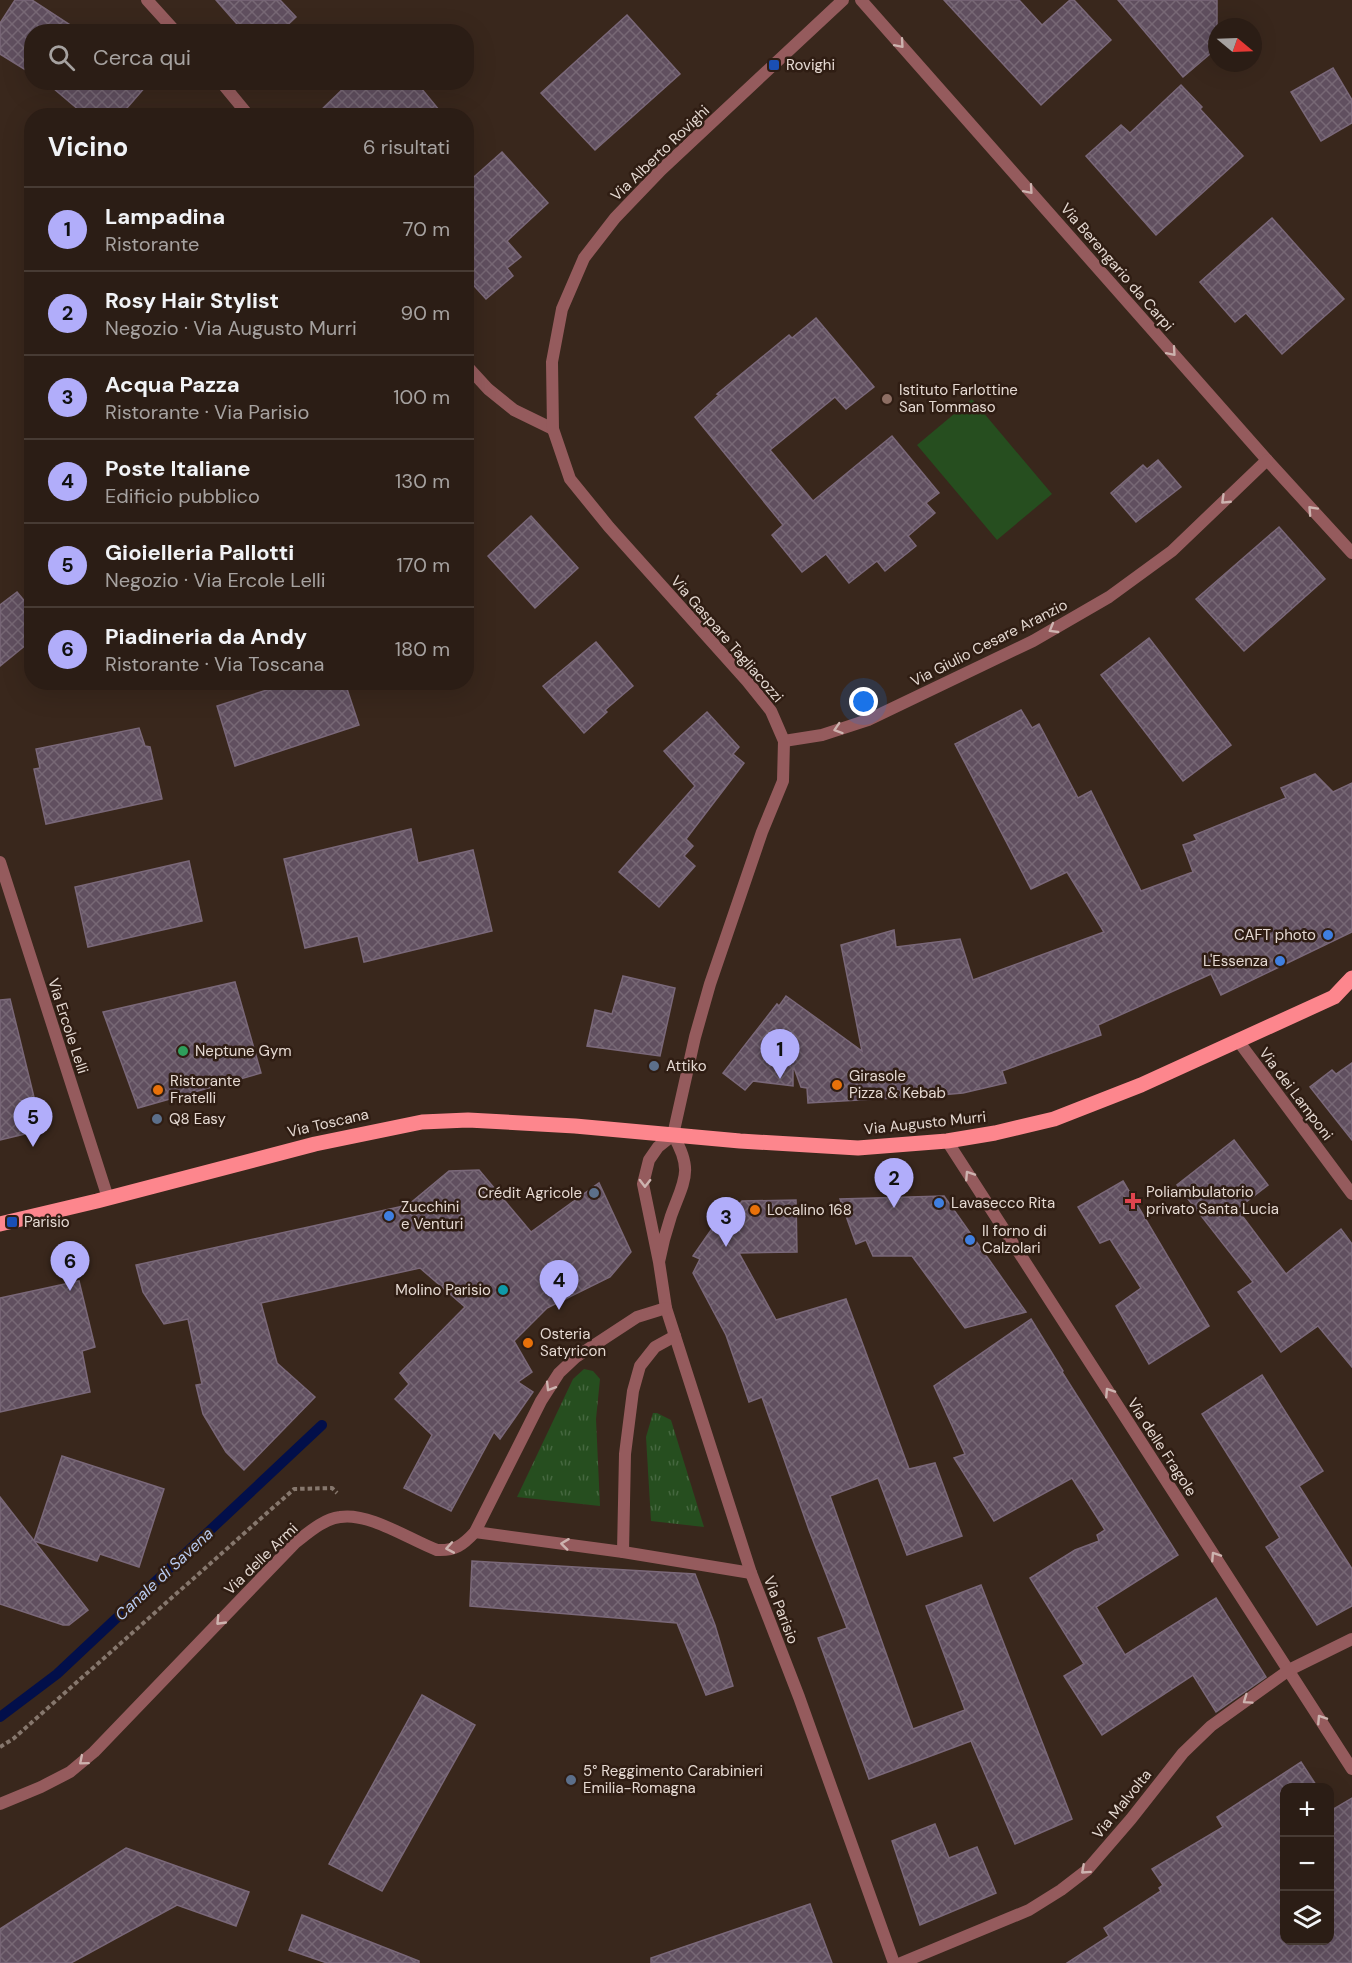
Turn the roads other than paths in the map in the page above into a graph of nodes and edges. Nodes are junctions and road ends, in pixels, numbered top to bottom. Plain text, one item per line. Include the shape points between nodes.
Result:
1 (147, 0) edge
2 (843, 0) edge
3 (861, 0) edge
4 (169, 24) edge
5 (228, 90) edge
6 (242, 108) edge
7 (552, 362) joint
8 (474, 374) edge
9 (554, 429) junction
10 (1267, 460) junction
11 (1352, 553) edge
12 (784, 741) junction
13 (0, 862) edge
14 (5, 891) edge
15 (1352, 978) edge
16 (1334, 997) junction
17 (1352, 998) edge
18 (1239, 1042) junction
19 (673, 1135) junction
20 (947, 1141) junction
21 (1352, 1194) edge
22 (108, 1198) junction
23 (0, 1224) edge
24 (659, 1262) junction
25 (666, 1308) junction
26 (675, 1336) junction
27 (475, 1532) junction
28 (623, 1552) junction
29 (751, 1573) junction
30 (1352, 1639) edge
31 (1289, 1670) junction
32 (1352, 1769) edge
33 (0, 1804) edge
34 (894, 1963) edge
35 (901, 1963) edge

1 - 4 street
2 - 7 street, Via Alberto Rovighi via 615,218 585,258 562,309
3 -> 10 street, Via Berengario da Carpi
5 - 6 street
7 - 9 street, Via Gaspare Tagliacozzi
8 - 9 street via 514,410
9 - 12 street, Via Gaspare Tagliacozzi via 570,479 747,681 771,711
11 -> 10 street, Via Berengario da Carpi
10 -> 12 street, Via Giulio Cesare Aranzio via 1172,551 1109,597 1033,641 868,720 822,735
12 - 19 street, Via Gaspare Tagliacozzi via 783,781 710,984
13 - 14 street, Via Ercole Lelli
14 - 22 street, Via Ercole Lelli
15 - 16 main road, Via Augusto Murri
16 - 17 main road, Via Augusto Murri
16 - 18 main road, Via Augusto Murri
18 - 20 main road, Via Augusto Murri via 1054,1119
18 - 21 street, Via dei Lamponi
19 - 20 main road, Via Augusto Murri via 858,1148
19 - 22 main road, Via Toscana via 468,1120 422,1122 315,1144
19 - 24 street, Via Parisio via 685,1163 685,1174
19 -> 24 street, Via Parisio via 649,1160 643,1184
31 -> 20 street, Via delle Fragole
22 - 23 main road, Via Toscana
24 - 25 street, Via Parisio
25 - 26 street, Via Parisio
25 -> 27 street, Via delle Armi via 637,1317 576,1357 559,1373
26 - 28 street via 655,1347 640,1366 633,1390 625,1454
26 - 29 street, Via Parisio
28 -> 27 street
27 -> 33 street, Via delle Armi via 451,1551 437,1550 361,1517 339,1517 321,1524 295,1543 93,1752 70,1772
28 - 29 street
29 - 34 street, Via Parisio
30 - 31 street, Via Malvolta
32 -> 31 street, Via delle Fragole
31 -> 35 street, Via Malvolta via 1211,1726 1182,1753 1087,1870 1061,1890 1029,1910

